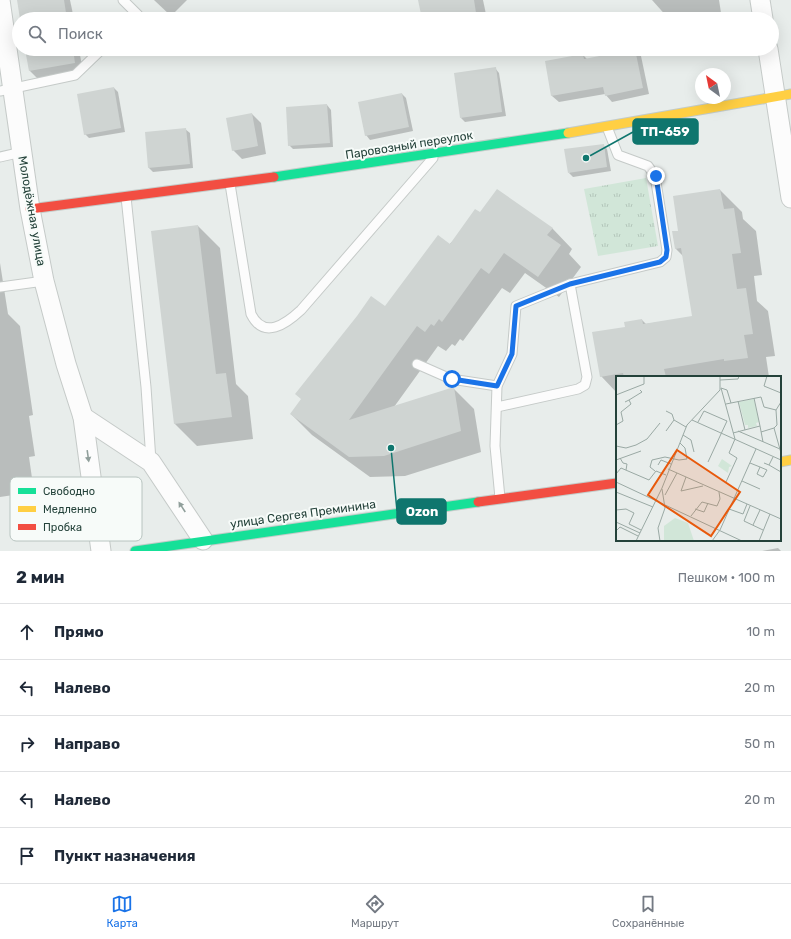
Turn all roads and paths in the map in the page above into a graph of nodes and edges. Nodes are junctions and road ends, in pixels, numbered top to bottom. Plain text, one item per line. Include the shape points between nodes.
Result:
1 (0, 0) edge
2 (123, 0) edge
3 (135, 12) edge
4 (95, 56) edge
5 (770, 56) edge
6 (6, 89) edge
7 (783, 95) edge
8 (607, 127) junction
9 (22, 152) junction
10 (437, 153) junction
11 (0, 157) edge
12 (230, 184) junction
13 (126, 197) junction
14 (791, 198) edge
15 (30, 209) junction
16 (44, 281) junction
17 (570, 284) junction
18 (0, 287) edge
19 (417, 364) dead end
20 (497, 386) junction
21 (497, 407) junction
22 (83, 417) junction
23 (791, 460) edge
24 (151, 462) junction
25 (781, 462) edge
26 (91, 477) edge
27 (616, 483) edge
28 (500, 498) junction
29 (100, 541) edge
30 (207, 546) edge
31 (101, 551) edge
32 (135, 551) edge

1 - 6 street, Молодёжная улица
2 - 3 lane
4 - 6 lane via 75,75
5 - 7 street
6 - 9 street, Молодёжная улица
7 - 8 street, Паровозный переулок
7 - 14 street
8 - 10 street, Паровозный переулок
8 - 17 lane via 618,155 648,166 656,176 666,257 660,262
9 - 11 lane
9 - 15 street, Молодёжная улица
10 - 12 street, Паровозный переулок
10 - 12 lane via 301,310 289,321 272,328 263,327 251,314
12 - 13 street, Паровозный переулок
13 - 15 street, Паровозный переулок
13 - 24 lane via 146,387
15 - 16 street, Молодёжная улица
16 - 18 lane
16 - 22 street, Молодёжная улица
17 - 20 lane via 516,306 512,354
17 - 21 lane via 587,377 585,384 578,389
19 - 20 lane via 452,379
20 - 21 lane
21 - 28 lane via 495,446
22 - 24 street
22 -> 26 street, Молодёжная улица
23 - 25 street
30 -> 24 street
27 - 28 street, улица Сергея Преминина
28 - 30 street, улица Сергея Преминина
29 -> 31 street, Молодёжная улица
30 - 32 street, улица Сергея Преминина

